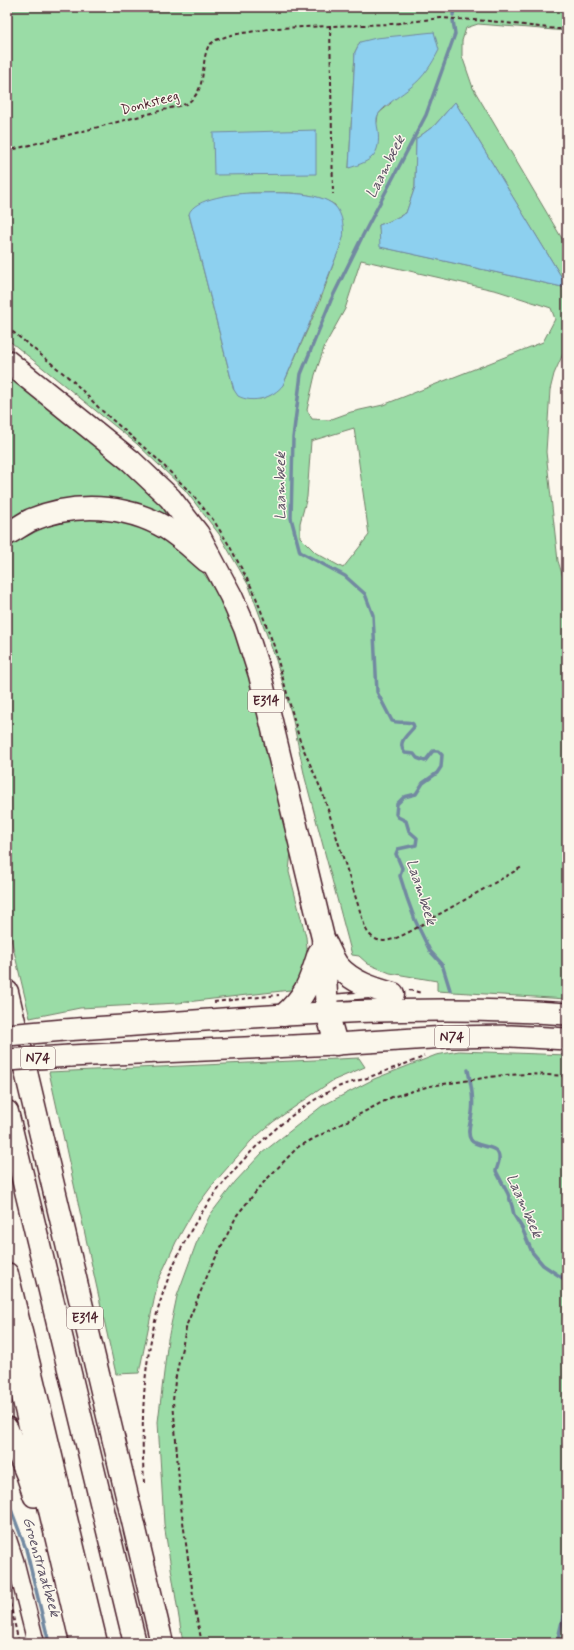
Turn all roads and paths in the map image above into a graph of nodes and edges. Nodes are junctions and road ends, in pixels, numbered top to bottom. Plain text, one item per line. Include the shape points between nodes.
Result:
1 (330, 25) junction
2 (567, 29) edge
3 (7, 151) edge
4 (333, 194) dead end
5 (7, 361) edge
6 (7, 534) edge
7 (215, 568) junction
8 (522, 867) dead end
9 (416, 927) dead end
10 (323, 938) junction
11 (338, 966) junction
12 (7, 992) edge
13 (393, 994) junction
14 (331, 1004) junction
15 (305, 1007) dead end
16 (450, 1010) junction
17 (567, 1014) edge
18 (284, 1015) junction
19 (7, 1035) edge
20 (432, 1038) junction
21 (567, 1040) edge
22 (336, 1044) junction
23 (7, 1060) edge
24 (567, 1076) edge
25 (7, 1112) edge
26 (7, 1274) edge
27 (7, 1331) edge
28 (7, 1428) edge
29 (144, 1483) dead end
30 (7, 1536) edge
31 (7, 1590) edge
32 (85, 1641) edge
33 (18, 1643) edge
34 (36, 1643) edge
35 (135, 1643) edge
36 (162, 1643) edge
37 (202, 1643) edge

1 - 2 path, Donksteeg via 392,24 441,18
1 - 3 path, Donksteeg via 274,28 216,40 208,48 199,89 193,99 186,104
1 - 4 path
5 - 7 highway, E314 via 131,461 170,498 198,534
6 - 7 highway, E314 via 30,521 57,511 84,508 125,511 167,528
7 - 10 highway, E314 via 245,628 260,675
8 - 9 path
10 - 11 highway, E314
10 - 14 highway, E314
10 - 18 highway, E314 via 311,979 300,999
11 - 13 highway, E314 via 365,985
11 - 14 highway, E314
12 - 36 highway, E314
13 - 14 lane, N74
13 - 16 highway, N74
14 - 16 highway, N74
14 - 18 highway, N74
14 - 22 highway, E314
15 - 18 lane, N74
16 - 17 highway, N74
18 - 19 highway, N74, bridge
20 - 21 highway, N74 via 512,1036
20 - 22 highway, N74
20 - 29 path via 425,1055 421,1058 338,1087 279,1126 220,1185 204,1209 183,1245 164,1286 154,1326 143,1392
22 - 23 highway, N74, bridge
24 - 37 path via 519,1074 430,1086 392,1097 298,1147 237,1215 187,1324 173,1401 180,1507
25 - 35 highway, E314
26 - 32 highway
27 - 32 highway
28 - 32 highway via 27,1475
30 - 34 street
31 - 33 path

